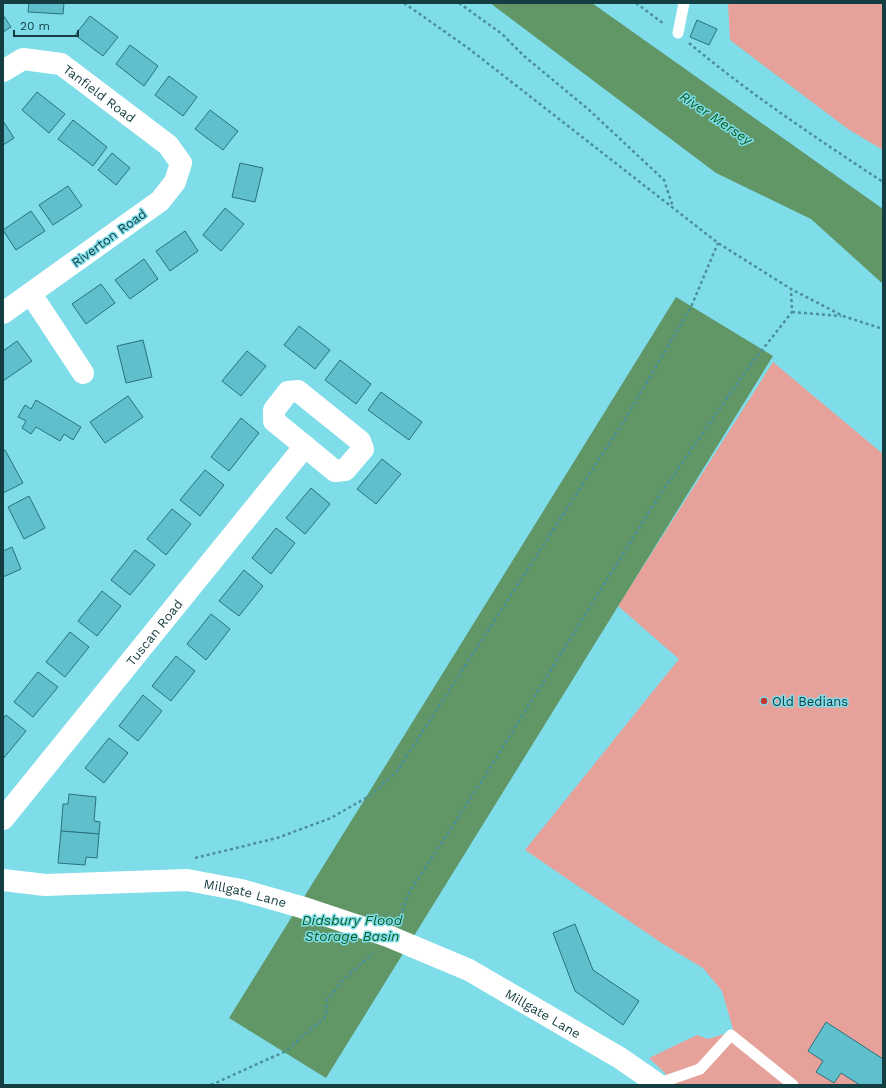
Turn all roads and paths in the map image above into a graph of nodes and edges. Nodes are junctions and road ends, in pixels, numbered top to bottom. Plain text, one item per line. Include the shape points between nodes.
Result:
1 (404, 3) edge
2 (458, 3) edge
3 (636, 3) edge
4 (684, 3) edge
5 (678, 33) junction
6 (3, 71) edge
7 (168, 145) joint
8 (883, 182) edge
9 (673, 208) junction
10 (718, 243) junction
11 (791, 289) junction
12 (31, 294) junction
13 (792, 312) junction
14 (3, 313) edge
15 (843, 316) junction
16 (883, 330) edge
17 (84, 374) dead end
18 (305, 446) dead end
19 (3, 819) edge
20 (194, 858) dead end
21 (3, 880) edge
22 (388, 936) junction
23 (658, 1084) edge
24 (211, 1085) edge
25 (793, 1085) edge

1 - 9 path via 468,48
2 - 9 path via 502,34 664,180
3 - 5 path
4 - 5 lane
5 - 8 path via 717,67 802,129
6 - 7 street, Tanfield Road via 23,59 61,64
7 - 12 street, Riverton Road via 182,163 175,182 160,201
9 - 10 path
10 - 11 path
10 - 20 path via 691,307 626,416 396,771 371,794 331,818 277,838
11 - 13 path
11 - 15 path
12 - 14 street, Riverton Road
12 - 17 street
13 - 15 path
13 - 22 path via 748,368 659,496 484,779 409,893 400,918
15 - 16 path
18 - 19 street, Tuscan Road
21 - 22 street, Millgate Lane via 45,885 187,880 241,890
22 - 23 street, Millgate Lane via 469,970 620,1058
22 - 24 path via 342,980 327,1000 326,1016 286,1051
23 - 25 lane via 700,1070 731,1035

